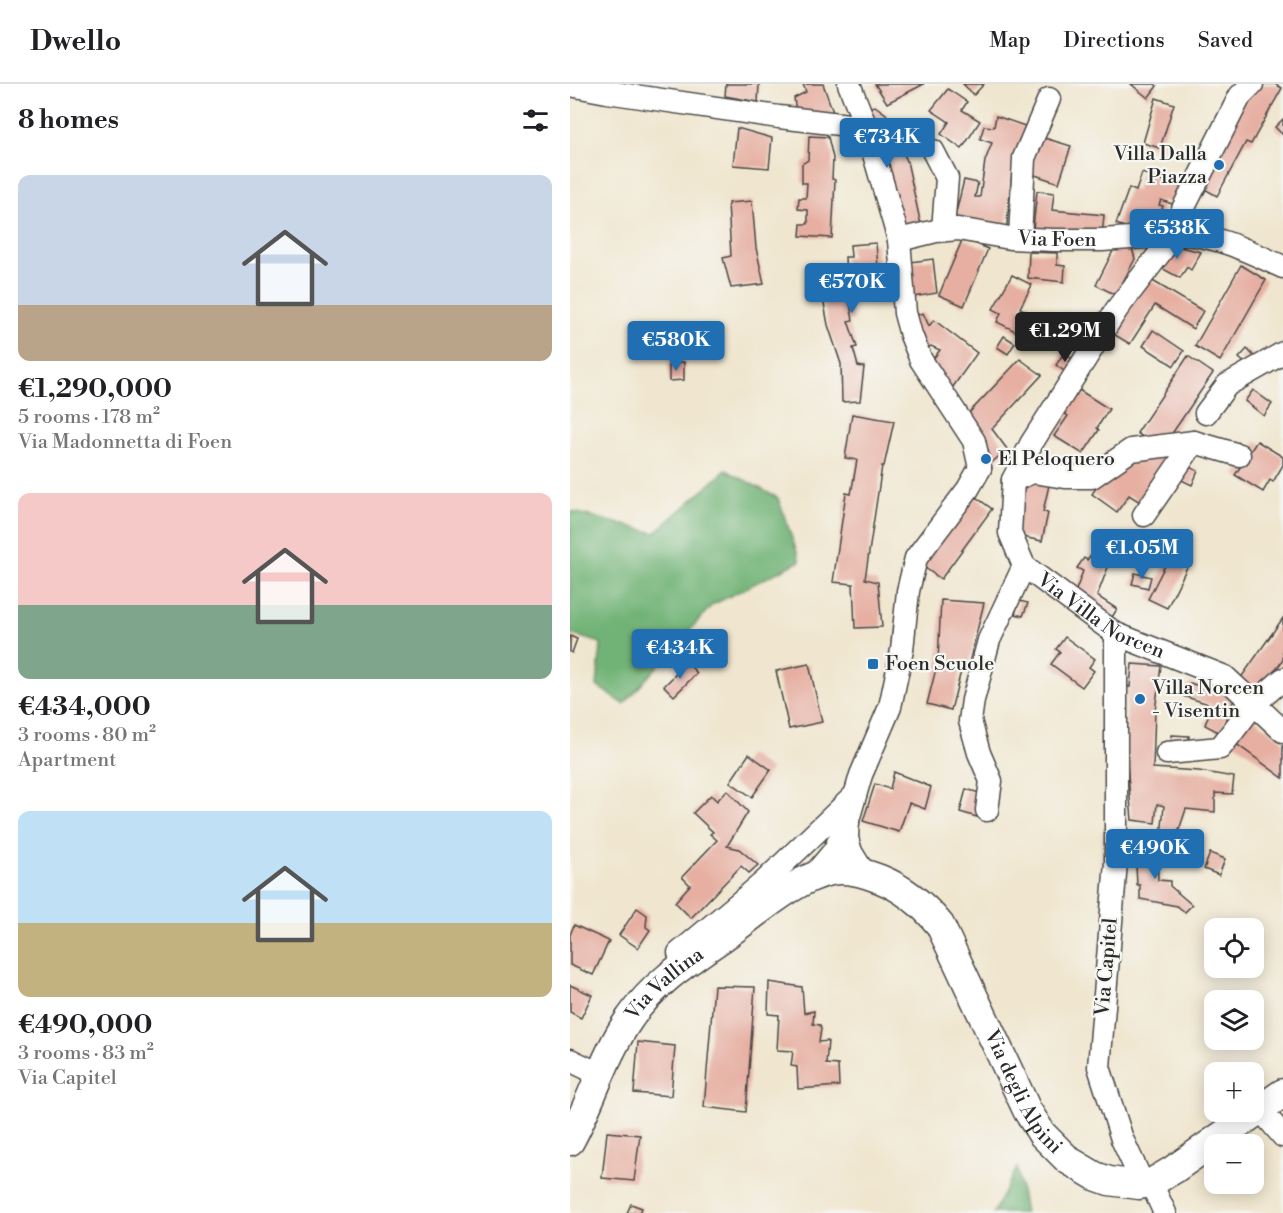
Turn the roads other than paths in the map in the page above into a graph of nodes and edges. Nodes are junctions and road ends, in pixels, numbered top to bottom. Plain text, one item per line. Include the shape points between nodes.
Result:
1 (849, 84) edge
2 (570, 85) edge
3 (1239, 88) edge
4 (1049, 99) dead end
5 (866, 128) junction
6 (933, 151) dead end
7 (943, 230) junction
8 (1173, 236) junction
9 (1020, 238) junction
10 (899, 240) junction
11 (1283, 267) edge
12 (1283, 353) edge
13 (1206, 413) dead end
14 (1194, 442) junction
15 (1239, 455) dead end
16 (980, 468) junction
17 (1013, 480) junction
18 (1144, 515) dead end
19 (1024, 566) junction
20 (1116, 634) junction
21 (1283, 679) edge
22 (1254, 704) junction
23 (1283, 730) edge
24 (1167, 753) dead end
25 (856, 794) junction
26 (987, 810) dead end
27 (848, 820) junction
28 (864, 873) junction
29 (813, 876) junction
30 (654, 991) junction
31 (570, 1060) edge
32 (601, 1075) junction
33 (1272, 1101) edge
34 (1283, 1136) edge
35 (570, 1141) edge
36 (1147, 1184) junction
37 (1165, 1213) edge

1 - 5 street
2 - 5 street
3 - 8 street
4 - 9 street via 1024,158
5 - 10 street
6 - 7 street via 947,178
7 - 9 street, Via Foen
7 - 10 street, Via Foen
8 - 9 street, Via Foen via 1102,240
8 - 11 street, Via Foen via 1200,235
8 - 17 street via 1117,309 1031,444
10 - 16 street via 905,313 911,335 921,360 974,441
12 - 13 street via 1227,385
14 - 15 street
14 - 17 street via 1131,450 1092,477 1034,472
14 - 18 street
16 - 17 street
16 - 25 street via 916,558 890,707
17 - 19 street, Via Villa Norcen via 1010,532
19 - 20 street, Via Villa Norcen
19 - 26 street via 989,640 973,700 970,721 991,782
20 - 22 street, Via Villa Norcen via 1225,677
20 - 36 street, Via Capitel via 1116,862 1099,1067 1122,1139
21 - 22 street
22 - 23 street, Via Villa Norcen
22 - 24 street via 1220,748
25 - 27 street
25 - 30 street via 764,882 679,953
27 - 28 street via 851,852
27 - 29 street via 834,851
28 - 29 main road, Via degli Alpini via 848,870
28 - 36 main road, Via degli Alpini via 906,892 940,925 1027,1110 1055,1149 1095,1176 1125,1184
29 - 30 main road, Via Vallina via 674,972
30 - 32 main road, Via Vallina via 622,1030
31 - 32 street
32 - 35 main road, Via Vallina
33 - 34 street
33 - 36 main road
36 - 37 street, Via Capitel

